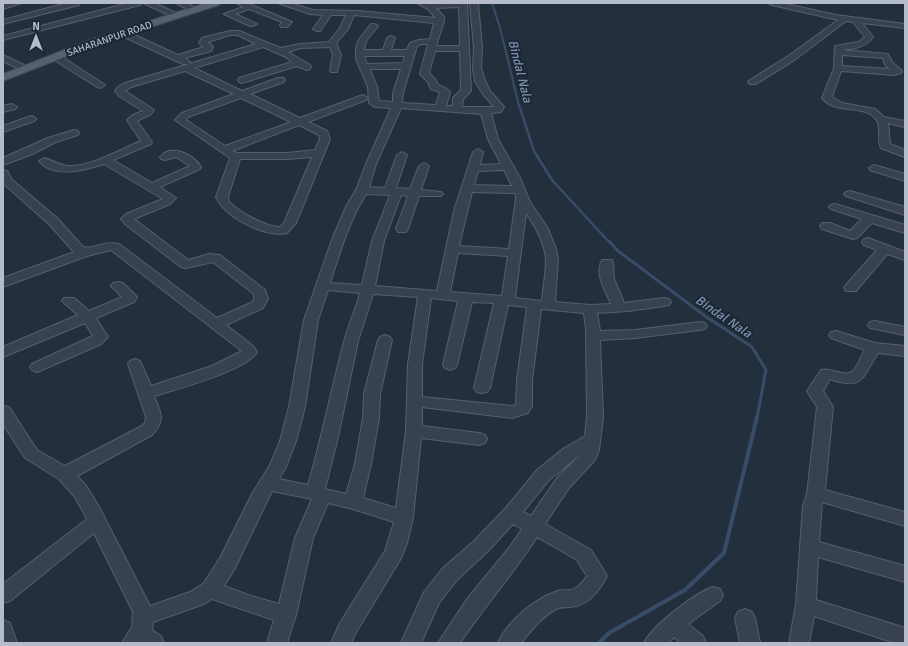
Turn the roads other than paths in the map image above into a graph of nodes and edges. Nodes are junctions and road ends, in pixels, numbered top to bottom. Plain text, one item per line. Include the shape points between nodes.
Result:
1 (17, 3) edge
2 (76, 3) edge
3 (138, 3) edge
4 (147, 3) edge
5 (216, 3) edge
6 (240, 3) edge
7 (282, 3) edge
8 (474, 3) edge
9 (772, 3) edge
10 (425, 4) edge
11 (463, 4) edge
12 (3, 6) edge
13 (189, 7) edge
14 (249, 7) junction
15 (329, 12) junction
16 (351, 12) junction
17 (845, 18) junction
18 (855, 19) junction
19 (440, 21) junction
20 (3, 22) edge
21 (253, 24) dead end
22 (284, 25) dead end
23 (374, 26) dead end
24 (905, 26) edge
25 (317, 29) dead end
26 (123, 33) junction
27 (3, 38) edge
28 (391, 38) dead end
29 (88, 42) junction
30 (264, 44) junction
31 (331, 44) junction
32 (432, 45) junction
33 (464, 48) junction
34 (281, 51) junction
35 (360, 53) junction
36 (386, 53) junction
37 (838, 53) junction
38 (56, 57) junction
39 (178, 58) junction
40 (408, 60) junction
41 (5, 61) edge
42 (190, 66) junction
43 (21, 67) junction
44 (364, 67) junction
45 (838, 68) junction
46 (334, 70) dead end
47 (3, 74) edge
48 (3, 78) edge
49 (242, 80) dead end
50 (281, 80) dead end
51 (753, 82) dead end
52 (100, 86) dead end
53 (241, 94) junction
54 (363, 98) dead end
55 (397, 106) junction
56 (440, 108) junction
57 (457, 110) junction
58 (485, 111) junction
59 (879, 117) junction
60 (31, 119) dead end
61 (300, 122) junction
62 (905, 124) edge
63 (3, 129) edge
64 (74, 133) dead end
65 (225, 150) junction
66 (478, 152) dead end
67 (319, 153) junction
68 (905, 154) edge
69 (402, 155) dead end
70 (236, 156) junction
71 (165, 157) dead end
72 (105, 160) junction
73 (44, 161) dead end
74 (3, 164) edge
75 (424, 166) dead end
76 (508, 167) junction
77 (475, 168) junction
78 (874, 168) dead end
79 (905, 178) edge
80 (151, 187) junction
81 (467, 188) junction
82 (362, 190) junction
83 (393, 191) junction
84 (415, 192) junction
85 (436, 194) dead end
86 (520, 194) junction
87 (850, 194) dead end
88 (835, 207) dead end
89 (905, 211) edge
90 (870, 218) junction
91 (826, 226) dead end
92 (402, 229) dead end
93 (905, 230) edge
94 (868, 242) dead end
95 (453, 249) junction
96 (885, 249) junction
97 (85, 252) junction
98 (515, 253) junction
99 (905, 256) edge
100 (607, 263) dead end
101 (3, 283) edge
102 (118, 286) dead end
103 (324, 286) junction
104 (851, 288) dead end
105 (367, 290) junction
106 (425, 294) junction
107 (443, 295) junction
108 (466, 297) junction
109 (505, 300) junction
110 (69, 301) dead end
111 (664, 302) dead end
112 (541, 305) junction
113 (619, 307) junction
114 (590, 309) junction
115 (88, 317) junction
116 (216, 324) junction
117 (875, 325) dead end
118 (700, 326) dead end
119 (905, 331) edge
120 (836, 335) dead end
121 (593, 336) junction
122 (385, 340) dead end
123 (874, 348) junction
124 (905, 351) edge
125 (3, 352) edge
126 (136, 364) dead end
127 (450, 365) dead end
128 (37, 367) dead end
129 (482, 388) dead end
130 (146, 393) junction
131 (414, 401) junction
132 (3, 411) edge
133 (414, 431) junction
134 (479, 439) dead end
135 (592, 439) junction
136 (65, 474) junction
137 (268, 484) junction
138 (319, 494) junction
139 (816, 494) junction
140 (353, 502) junction
141 (511, 514) junction
142 (404, 518) junction
143 (905, 519) edge
144 (96, 521) junction
145 (534, 526) junction
146 (810, 547) junction
147 (905, 574) edge
148 (211, 589) junction
149 (3, 595) edge
150 (713, 595) dead end
151 (806, 605) junction
152 (286, 614) junction
153 (744, 618) dead end
154 (674, 624) junction
155 (3, 629) edge
156 (142, 634) edge
157 (905, 637) edge
158 (7, 643) edge
159 (277, 643) edge
160 (341, 643) edge
161 (411, 643) edge
162 (448, 643) edge
163 (508, 643) edge
164 (654, 643) edge
165 (696, 643) edge
166 (750, 643) edge
167 (799, 643) edge

1 - 12 street
2 - 20 street
3 - 27 street
4 - 13 street
5 - 13 main road, SAHARANPUR ROAD
6 - 14 street
7 - 15 street via 306,11
8 - 58 street via 480,81 499,109
9 - 17 street
10 - 11 street
10 - 19 street via 440,15
11 - 33 street
13 - 26 main road, SAHARANPUR ROAD
13 - 29 main road, SAHARANPUR ROAD
14 - 21 street via 228,14
14 - 22 street via 288,22
15 - 16 street
15 - 25 street
16 - 19 street
16 - 31 street via 344,29
17 - 18 street
17 - 51 street via 790,59
18 - 24 street
18 - 37 street via 869,37 862,44 839,46
19 - 32 street
23 - 35 street via 361,42
26 - 29 main road, SAHARANPUR ROAD
26 - 39 street
28 - 36 street
29 - 38 main road, SAHARANPUR ROAD
29 - 43 main road, SAHARANPUR ROAD
30 - 34 street
30 - 39 street via 239,33 230,33 205,40 203,43 209,47 208,49
30 - 42 street
31 - 34 street via 300,46
31 - 46 street via 337,51
32 - 33 street
32 - 40 street via 415,43
32 - 56 street via 424,74 432,81 434,87 445,92
33 - 57 street via 466,91 458,98
34 - 49 street via 303,65
35 - 36 street
35 - 44 street
36 - 40 street
37 - 45 street
37 - 45 street via 884,56 898,71
38 - 48 main road, SAHARANPUR ROAD
38 - 52 street
39 - 42 street
40 - 44 street
40 - 55 street via 398,93
41 - 43 street
42 - 53 street
42 - 72 street via 121,89 122,94 150,110 132,120 148,142
43 - 47 main road, SAHARANPUR ROAD
44 - 55 street via 375,92 374,103
45 - 59 street via 826,96 828,100 835,104 871,111
50 - 53 street
53 - 61 street
53 - 65 street via 185,115 180,120
54 - 61 street
55 - 56 street
55 - 82 street
56 - 57 street
57 - 58 street
58 - 76 street via 493,139
59 - 62 street
59 - 68 street via 884,128 885,146
60 - 63 street
61 - 65 street
61 - 67 street via 325,136
64 - 74 street via 52,140
65 - 70 street
66 - 77 street
67 - 70 street
67 - 70 street via 288,226 280,231 268,229 235,212 223,202 222,197
69 - 83 street
71 - 80 street via 178,155 196,167
72 - 73 street via 65,170
72 - 80 street
74 - 97 street via 14,188 53,221 79,250
75 - 84 street
76 - 77 street
76 - 86 street
77 - 81 street
78 - 79 street
80 - 116 street via 170,199 130,217 127,219 129,221 186,264 216,258 260,293 258,305
81 - 86 street
81 - 95 street
82 - 83 street
82 - 103 street via 339,237
83 - 84 street
83 - 105 street
84 - 85 street
84 - 92 street
86 - 98 street
86 - 112 street via 541,227 552,254
87 - 89 street
88 - 90 street
90 - 91 street via 854,235
90 - 93 street
94 - 96 street
95 - 98 street
95 - 107 street
96 - 99 street
96 - 104 street
97 - 101 street
97 - 116 street via 109,246 116,247
98 - 109 street
100 - 113 street via 607,279
102 - 115 street via 129,294 129,299
103 - 105 street
103 - 137 street via 312,320 297,406 288,441
105 - 106 street
105 - 138 street via 351,341
106 - 107 street
106 - 131 street via 415,364
107 - 108 street
108 - 109 street
108 - 127 street
109 - 112 street
109 - 129 street
110 - 115 street
111 - 113 street
112 - 114 street
112 - 131 street via 525,372 522,409 506,411
113 - 114 street
114 - 121 street
115 - 125 street
115 - 128 street via 100,338
116 - 130 street via 250,352 227,365
117 - 119 street
118 - 121 street via 636,334
120 - 123 street
121 - 135 street via 595,417
122 - 140 street via 374,385 363,464
123 - 124 street
123 - 139 street via 854,378 845,379 826,374 815,390 825,406
126 - 130 street
130 - 136 street via 154,417 152,425 137,436
131 - 133 street
132 - 136 street via 31,454
133 - 134 street
133 - 142 street
135 - 141 street via 569,453 543,475
135 - 145 street via 589,456 563,483
136 - 144 street via 81,492
137 - 138 street
137 - 148 street via 260,494 227,564
138 - 140 street
138 - 152 street via 304,538
139 - 143 street
139 - 146 street via 812,505
140 - 142 street
141 - 145 street
141 - 161 street via 437,589
142 - 160 street via 393,555
144 - 149 street
144 - 156 street
145 - 162 street
145 - 163 street via 584,555 597,576 581,595 570,599 561,598 534,613
146 - 147 street
146 - 151 street
148 - 152 street via 242,602
148 - 156 street
150 - 154 street
151 - 157 street
151 - 167 street
152 - 159 street
153 - 166 street
154 - 164 street
154 - 165 street
155 - 158 street

